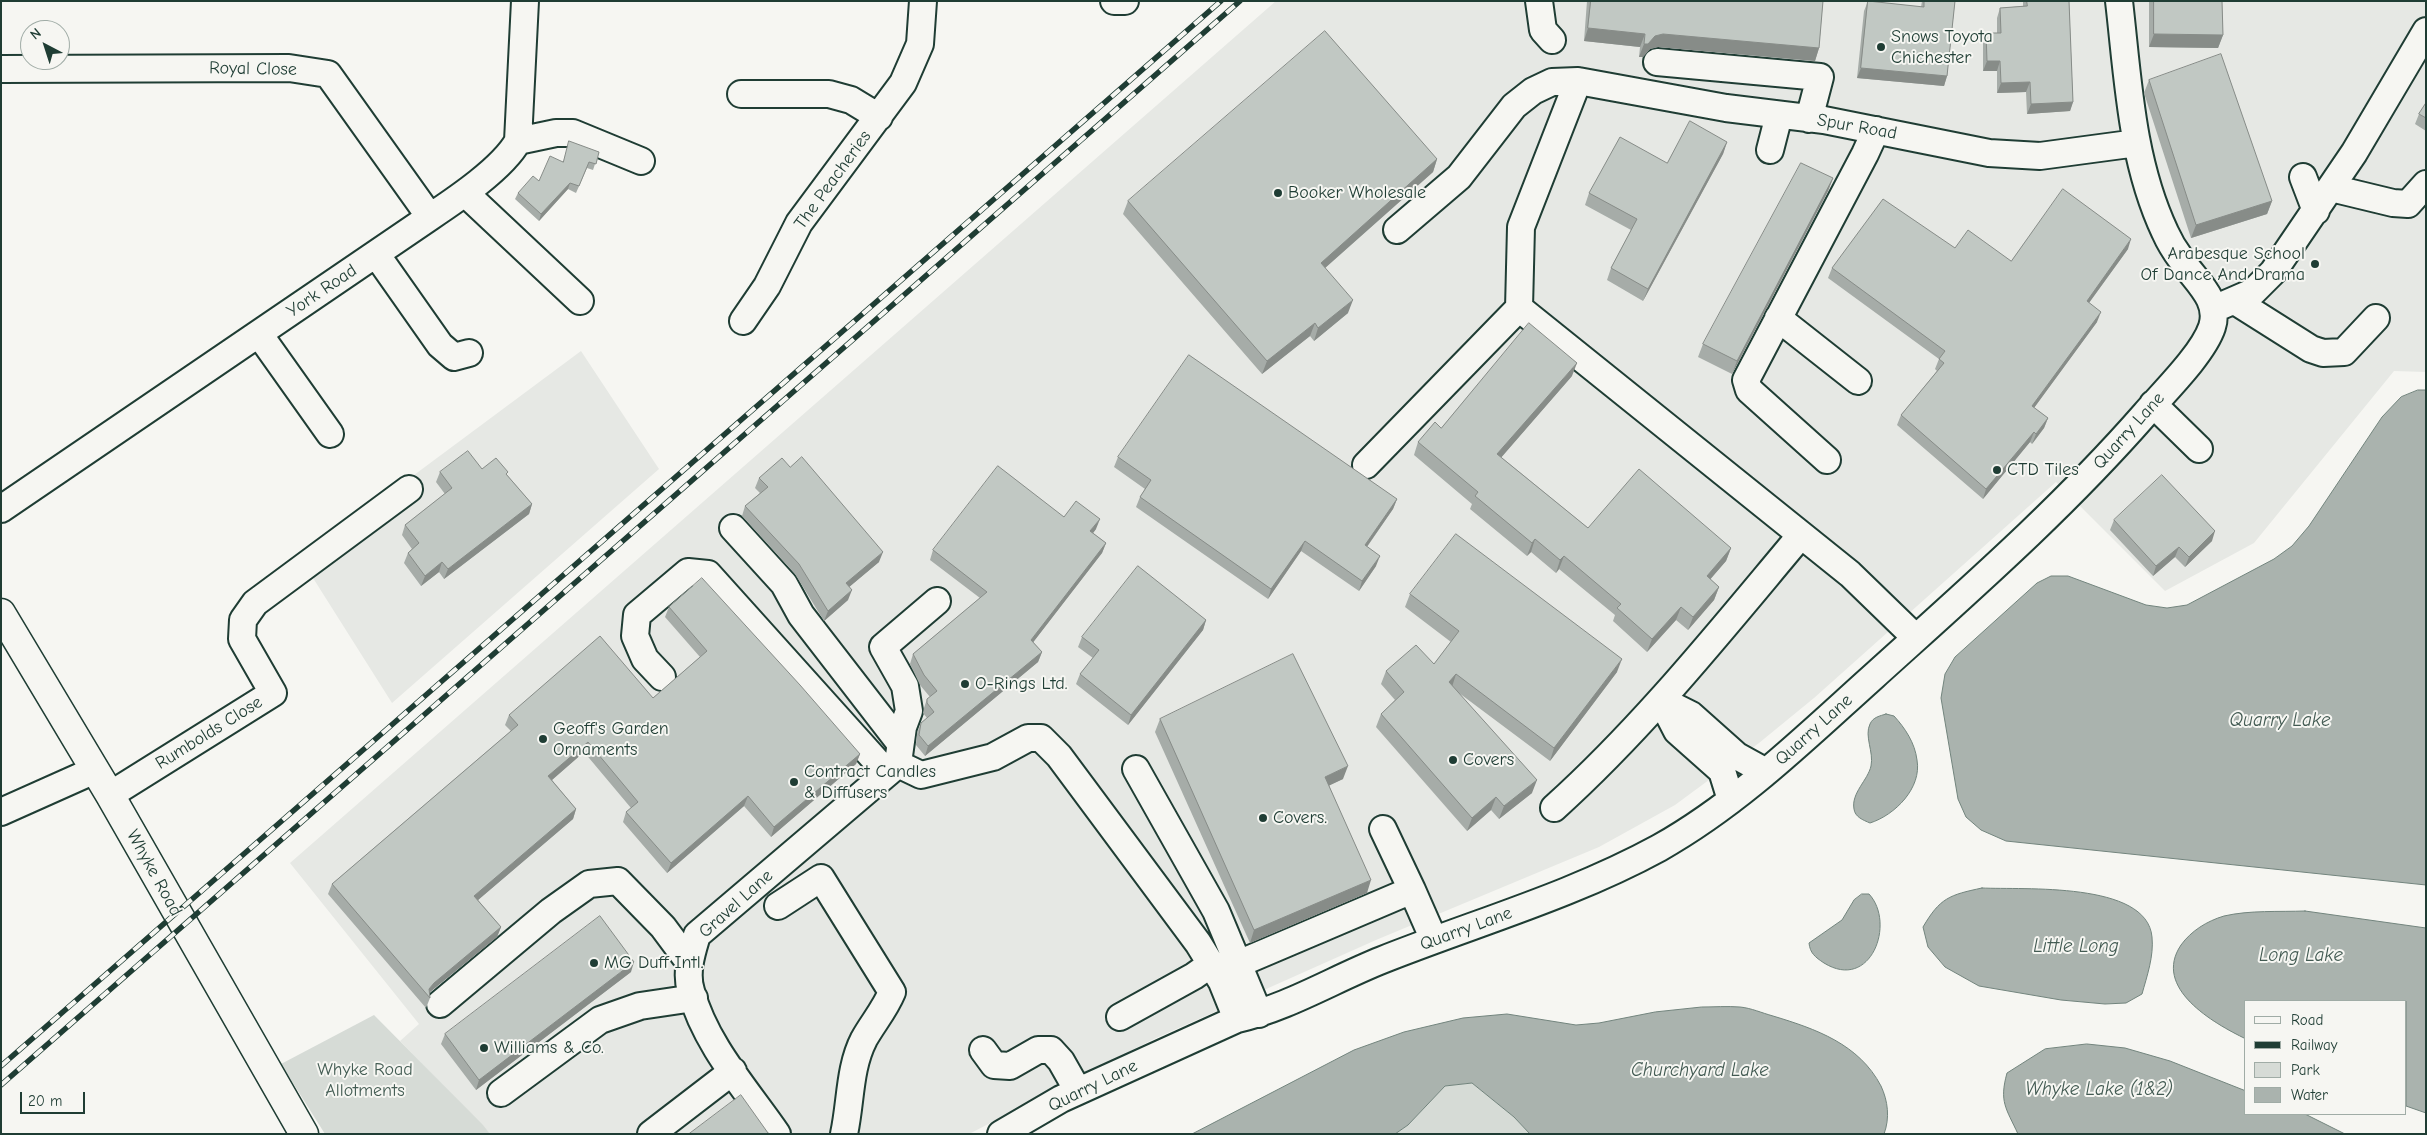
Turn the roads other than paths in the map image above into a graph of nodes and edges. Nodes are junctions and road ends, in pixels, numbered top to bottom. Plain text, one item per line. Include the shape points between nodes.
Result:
1 (526, 1) edge
2 (922, 1) edge
3 (1114, 1) edge
4 (1125, 1) edge
5 (1539, 1) edge
6 (2119, 1) edge
7 (2426, 31) edge
8 (1552, 40) dead end
9 (1657, 62) dead end
10 (1, 69) edge
11 (1578, 81) junction
12 (741, 94) dead end
13 (1779, 115) junction
14 (879, 117) junction
15 (1809, 119) junction
16 (1876, 130) junction
17 (518, 141) junction
18 (2137, 143) junction
19 (1770, 150) dead end
20 (641, 161) dead end
21 (2303, 177) dead end
22 (2426, 184) edge
23 (2331, 188) junction
24 (465, 193) junction
25 (2316, 211) junction
26 (430, 218) junction
27 (1397, 230) dead end
28 (376, 254) junction
29 (580, 301) dead end
30 (2224, 305) junction
31 (1519, 308) junction
32 (1778, 318) junction
33 (2376, 318) dead end
34 (743, 321) dead end
35 (259, 334) junction
36 (469, 353) dead end
37 (1858, 381) dead end
38 (2153, 404) junction
39 (330, 434) dead end
40 (2199, 449) dead end
41 (1827, 460) dead end
42 (1366, 465) dead end
43 (410, 489) dead end
44 (1, 509) edge
45 (733, 528) dead end
46 (1801, 535) junction
47 (937, 602) dead end
48 (1, 614) edge
49 (1916, 638) junction
50 (662, 678) dead end
51 (1661, 700) junction
52 (895, 760) junction
53 (1136, 769) dead end
54 (94, 770) junction
55 (1766, 772) junction
56 (110, 795) junction
57 (1730, 800) junction
58 (1554, 808) dead end
59 (1, 812) edge
60 (1383, 829) dead end
61 (1412, 890) junction
62 (778, 906) dead end
63 (1434, 940) junction
64 (689, 962) junction
65 (1211, 964) junction
66 (1238, 964) junction
67 (694, 998) junction
68 (440, 1004) dead end
69 (1120, 1017) dead end
70 (1248, 1017) junction
71 (983, 1050) dead end
72 (733, 1071) junction
73 (1078, 1092) junction
74 (501, 1093) dead end
75 (304, 1134) edge
76 (651, 1134) edge
77 (777, 1134) edge
78 (844, 1134) edge
79 (1001, 1134) edge

1 - 17 street
2 - 14 street, The Peacheries via 920,44 903,83
3 - 4 street
5 - 8 street via 1543,30
6 - 18 street
7 - 23 street
9 - 15 street via 1820,77
10 - 26 street, Royal Close via 289,68 328,74
11 - 13 street, Spur Road
11 - 27 street, Spur Road via 1552,82 1533,91 1514,106 1459,177
11 - 31 street via 1521,227
12 - 14 street, The Peacheries via 829,94 851,100
13 - 15 street, Spur Road
13 - 19 street
14 - 34 street, The Peacheries via 799,223 767,286
15 - 16 street, Spur Road
16 - 18 street, Spur Road via 1989,153 2031,155
16 - 32 street
17 - 20 street via 556,133 573,134
17 - 24 street, York Road via 512,151
18 - 30 street via 2165,231 2181,260 2206,291
21 - 25 street
22 - 23 street via 2408,204
23 - 25 street
24 - 26 street, York Road
24 - 29 street
25 - 30 street via 2273,272 2253,292
26 - 28 street, York Road
28 - 35 street, York Road
28 - 36 street via 440,345 454,357
30 - 33 street via 2323,353 2344,352
30 - 38 street, Quarry Lane via 2192,360
31 - 42 street
31 - 46 street
32 - 37 street
32 - 41 street via 1751,367 1746,380 1749,390
35 - 39 street
35 - 44 street, York Road
38 - 40 street
38 - 49 street, Quarry Lane via 2103,462 2038,528
43 - 56 street, Rumbolds Close via 255,603 243,620 242,639 273,693
45 - 52 street via 784,584
46 - 49 street via 1850,574
46 - 51 street
47 - 52 street via 883,647 905,686 909,711
48 - 54 main road, Whyke Road
49 - 55 street, Quarry Lane
50 - 52 street via 645,659 635,636 637,615 688,572 708,574
51 - 55 street via 1691,715 1737,756
51 - 57 street via 1677,731 1722,771
51 - 58 street
52 - 64 street, Gravel Lane via 697,935
52 - 65 street via 921,775 993,758 1028,738 1041,738 1059,756
53 - 66 street via 1216,911
54 - 56 main road, Whyke Road
54 - 59 street
55 - 57 street, Quarry Lane
56 - 75 main road, Whyke Road
57 - 63 street, Quarry Lane via 1659,848 1583,886
60 - 61 street
61 - 63 street
61 - 66 street
62 - 78 street via 821,878 892,992 864,1039 852,1078
63 - 70 street, Quarry Lane
64 - 67 street, Gravel Lane via 690,990
64 - 68 street via 663,926 618,882 589,884 551,911
65 - 69 street
65 - 70 street
66 - 70 street
67 - 72 street, Gravel Lane via 704,1028
67 - 74 street via 640,1006 600,1020
70 - 73 street, Quarry Lane
71 - 73 street via 994,1065 1010,1066 1038,1050 1051,1050
72 - 76 street
72 - 77 street, Gravel Lane
73 - 79 street, Quarry Lane

